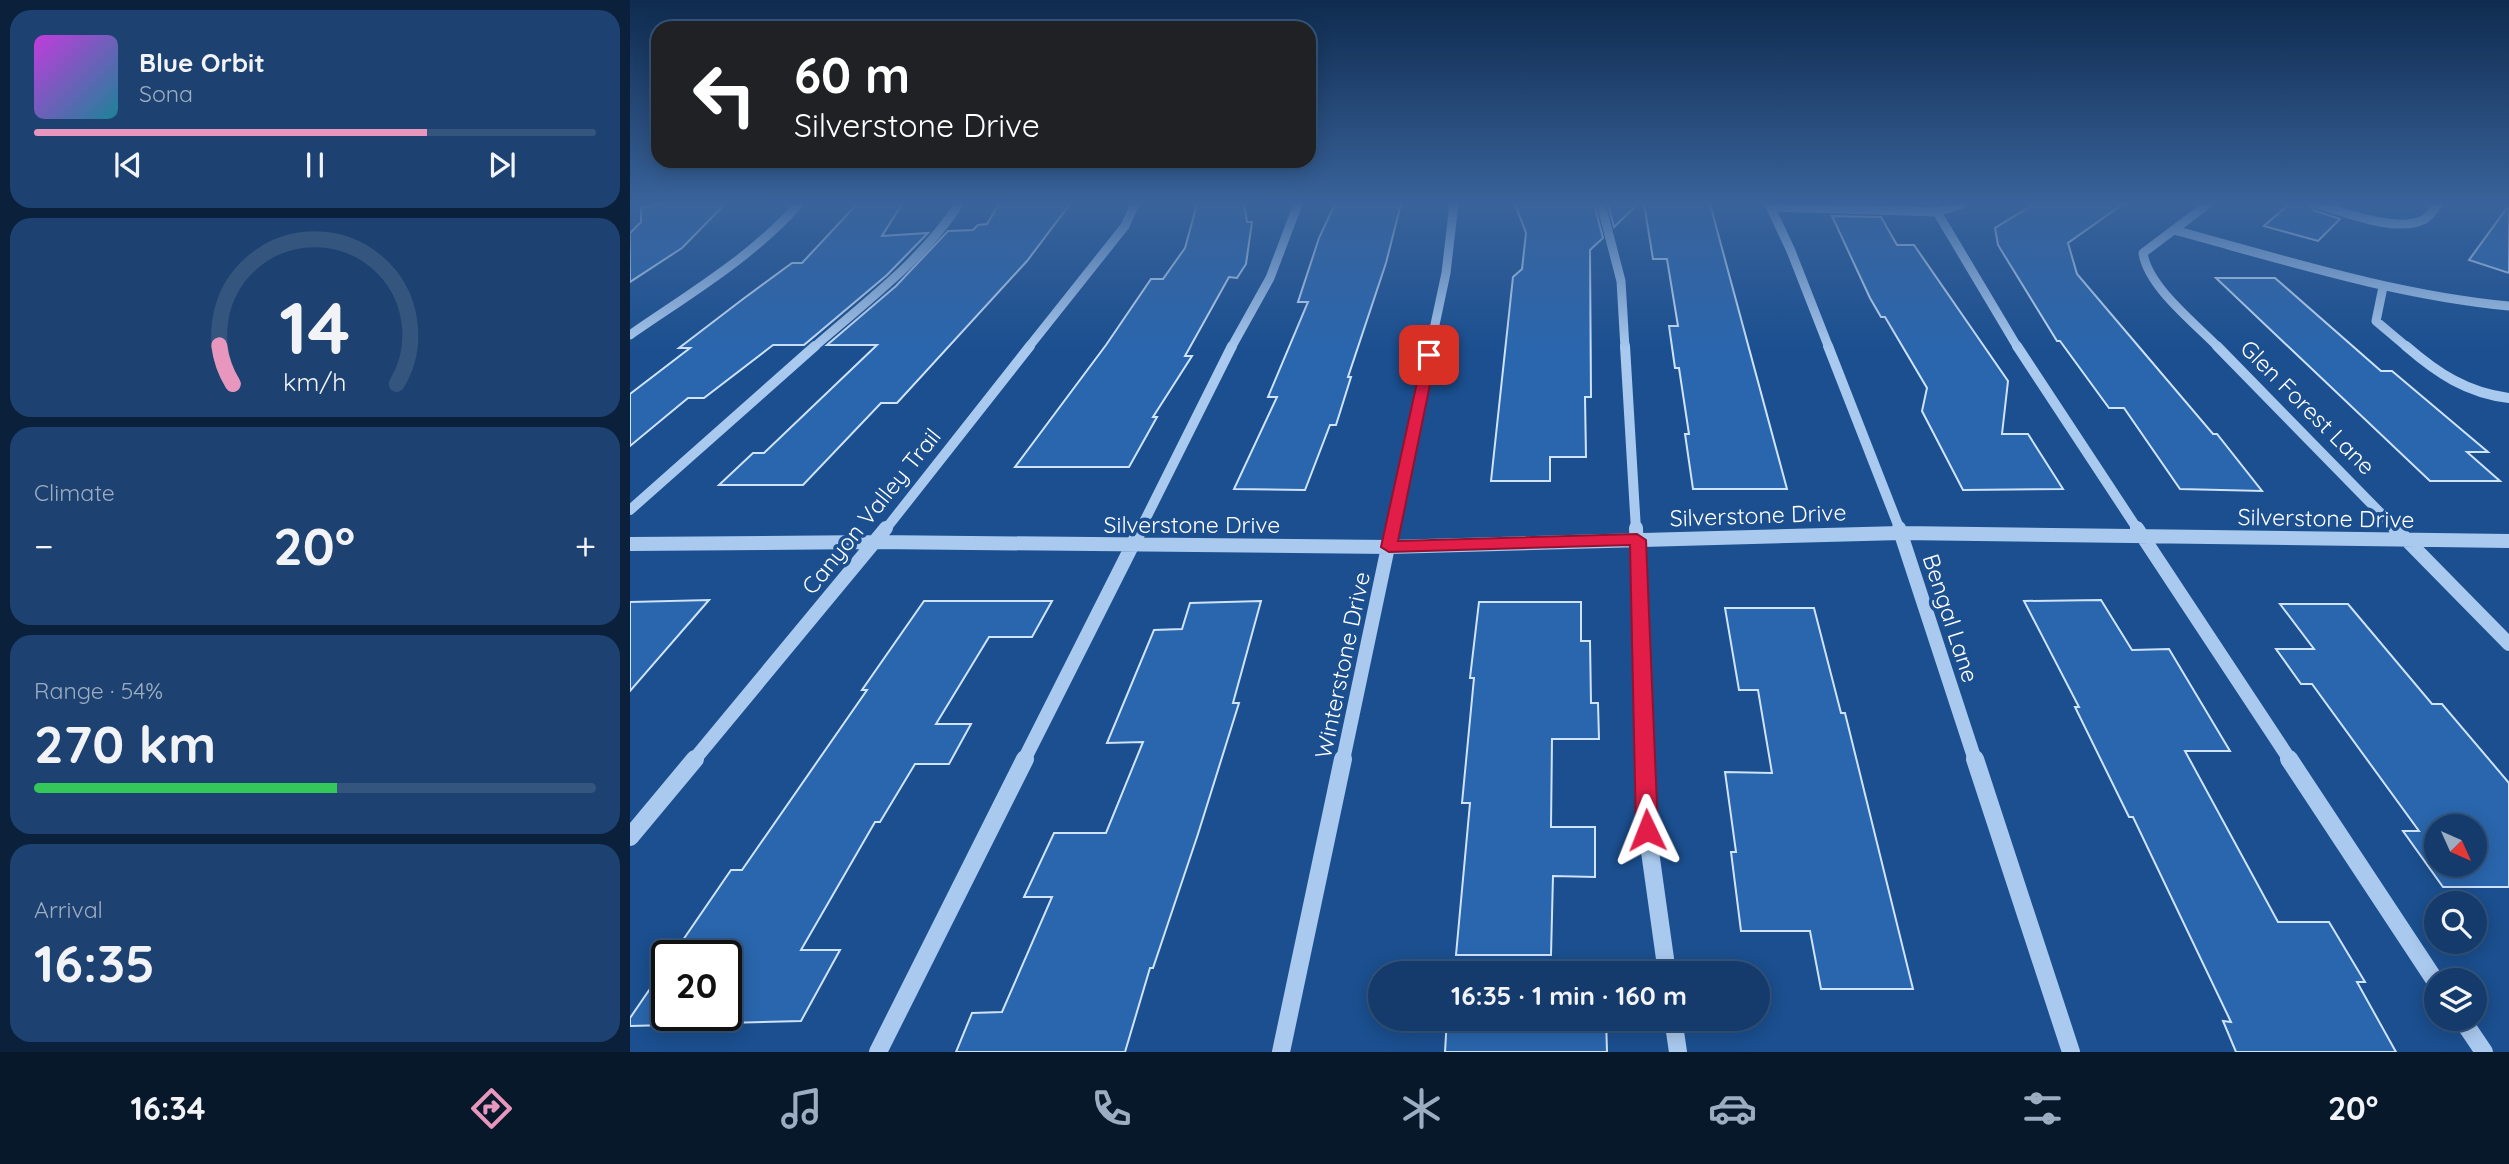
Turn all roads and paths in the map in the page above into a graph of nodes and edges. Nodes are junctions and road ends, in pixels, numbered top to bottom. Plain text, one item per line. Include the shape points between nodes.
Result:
1 (745, 253) edge
2 (920, 253) edge
3 (1104, 253) edge
4 (1279, 253) edge
5 (1448, 253) edge
6 (1614, 253) edge
7 (1792, 253) edge
8 (1961, 253) edge
9 (2143, 253) edge
10 (2259, 253) edge
11 (2383, 287) junction
12 (2509, 306) edge
13 (630, 335) edge
14 (2509, 398) edge
15 (630, 510) edge
16 (1900, 533) junction
17 (2143, 537) junction
18 (1637, 540) junction
19 (2410, 540) junction
20 (2509, 541) edge
21 (875, 542) junction
22 (630, 544) edge
23 (1133, 545) junction
24 (1389, 547) junction
25 (2509, 644) edge
26 (630, 837) edge
27 (1665, 961) edge
28 (2427, 968) edge
29 (1676, 1031) edge
30 (2470, 1031) edge
31 (878, 1052) edge
32 (1282, 1052) edge
33 (1678, 1052) edge
34 (2071, 1052) edge
35 (2484, 1052) edge

1 - 13 street
2 - 15 street
3 - 21 street, Canyon Valley Trail
4 - 23 street
5 - 24 street, Winterstone Drive
6 - 18 street via 1621,281
7 - 16 street, Bengal Lane
8 - 17 lane
9 - 19 street, Glen Forest Lane via 2145,268 2161,289
10 - 11 street
11 - 12 street
11 - 14 street via 2376,321 2451,382 2489,398
16 - 17 street, Silverstone Drive
16 - 18 street, Silverstone Drive
16 - 34 street, Bengal Lane
17 - 19 street, Silverstone Drive
17 - 28 lane
18 - 24 street, Silverstone Drive
18 - 27 street via 1647,830
19 - 20 street, Silverstone Drive
19 - 25 street, Glen Forest Lane
21 - 22 street, Silverstone Drive
21 - 23 street, Silverstone Drive
21 - 26 street, Canyon Valley Trail
23 - 24 street, Silverstone Drive
23 - 31 street
24 - 32 street, Winterstone Drive
29 - 33 street
30 - 35 street

